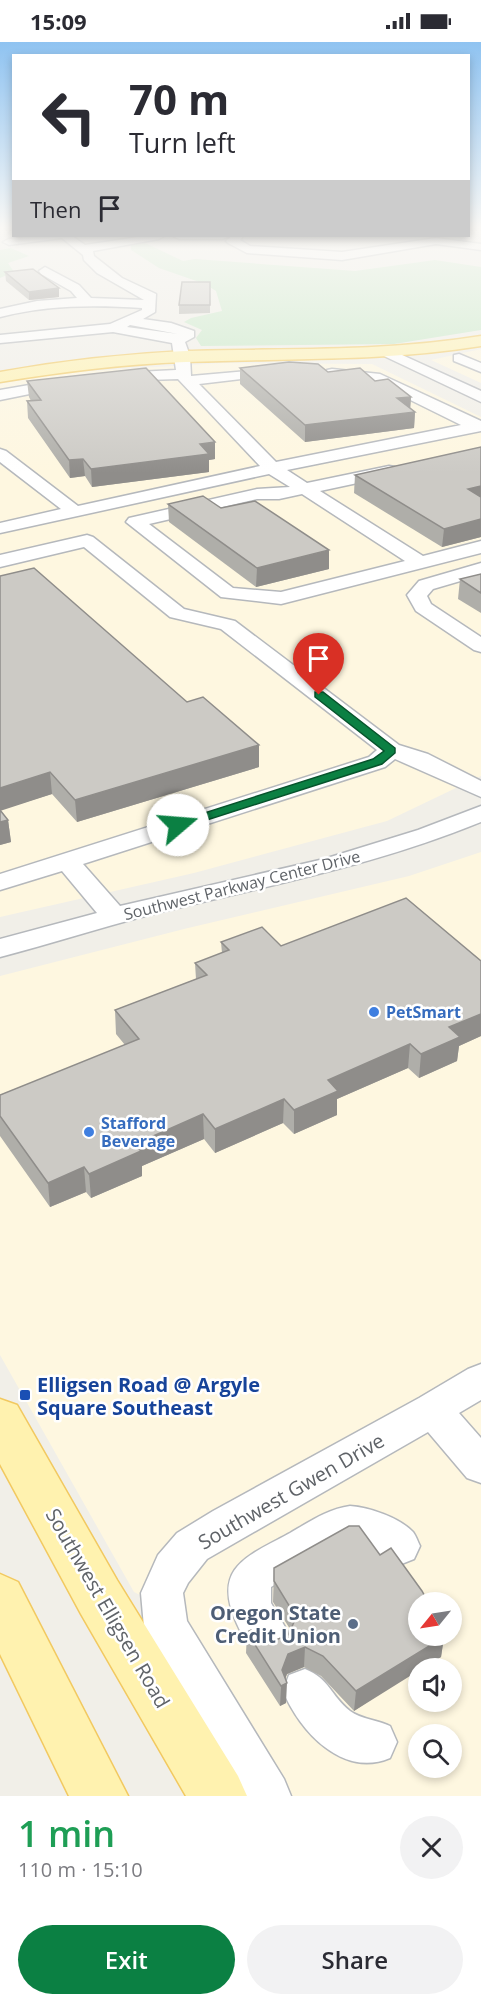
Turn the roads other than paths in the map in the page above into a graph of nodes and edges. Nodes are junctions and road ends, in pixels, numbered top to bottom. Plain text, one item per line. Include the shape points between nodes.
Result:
1 (149, 310) edge
2 (127, 321) junction
3 (113, 328) junction
4 (0, 339) edge
5 (481, 341) edge
6 (389, 353) junction
7 (459, 358) dead end
8 (183, 363) junction
9 (481, 368) edge
10 (294, 372) edge
11 (316, 373) edge
12 (0, 377) edge
13 (97, 380) edge
14 (78, 382) edge
15 (0, 395) edge
16 (481, 397) edge
17 (479, 427) edge
18 (0, 454) edge
19 (404, 467) edge
20 (272, 468) junction
21 (304, 489) junction
22 (75, 512) junction
23 (2, 518) edge
24 (481, 546) edge
25 (0, 561) edge
26 (420, 562) junction
27 (481, 569) edge
28 (481, 646) edge
29 (391, 750) junction
30 (481, 790) edge
31 (481, 813) edge
32 (67, 861) junction
33 (0, 882) edge
34 (114, 916) junction
35 (0, 948) edge
36 (481, 1380) edge
37 (433, 1410) junction
38 (0, 1419) edge
39 (481, 1466) edge
40 (399, 1546) dead end
41 (0, 1599) edge
42 (270, 1639) edge
43 (305, 1691) dead end
44 (374, 1742) dead end
45 (99, 1796) edge
46 (218, 1796) edge
47 (267, 1796) edge

1 - 2 street
2 - 3 street
2 - 8 street via 171,327 189,334
3 - 4 street
3 - 8 street
5 - 6 main road
6 - 8 main road
6 - 16 street
7 - 9 street
8 - 10 street
8 - 12 main road via 70,365
8 - 13 street
8 - 20 street
11 - 17 street via 375,377
14 - 15 street
17 - 20 street
18 - 22 street
19 - 21 street
20 - 21 street
20 - 22 street
21 - 26 street
21 - 26 street via 257,495 135,522 228,593 281,598
22 - 23 street
24 - 26 street
25 - 29 street via 87,541 177,613 228,625
27 - 28 street via 426,585 417,595 423,607
29 - 30 street via 420,759
29 - 32 street via 377,762
31 - 34 street, Southwest Parkway Center Drive via 427,835 340,862
32 - 33 street
32 - 34 street
34 - 35 street, Southwest Parkway Center Drive
36 - 37 street, Southwest Gwen Drive
37 - 39 street
37 - 47 street, Southwest Gwen Drive via 192,1546 173,1569 162,1593 166,1627
38 - 46 main road, Southwest Elligsen Road via 99,1597
40 - 42 street via 374,1530 352,1524 341,1526 255,1574 249,1584 249,1606
41 - 45 main road
43 - 44 street via 321,1717 336,1730 354,1739

